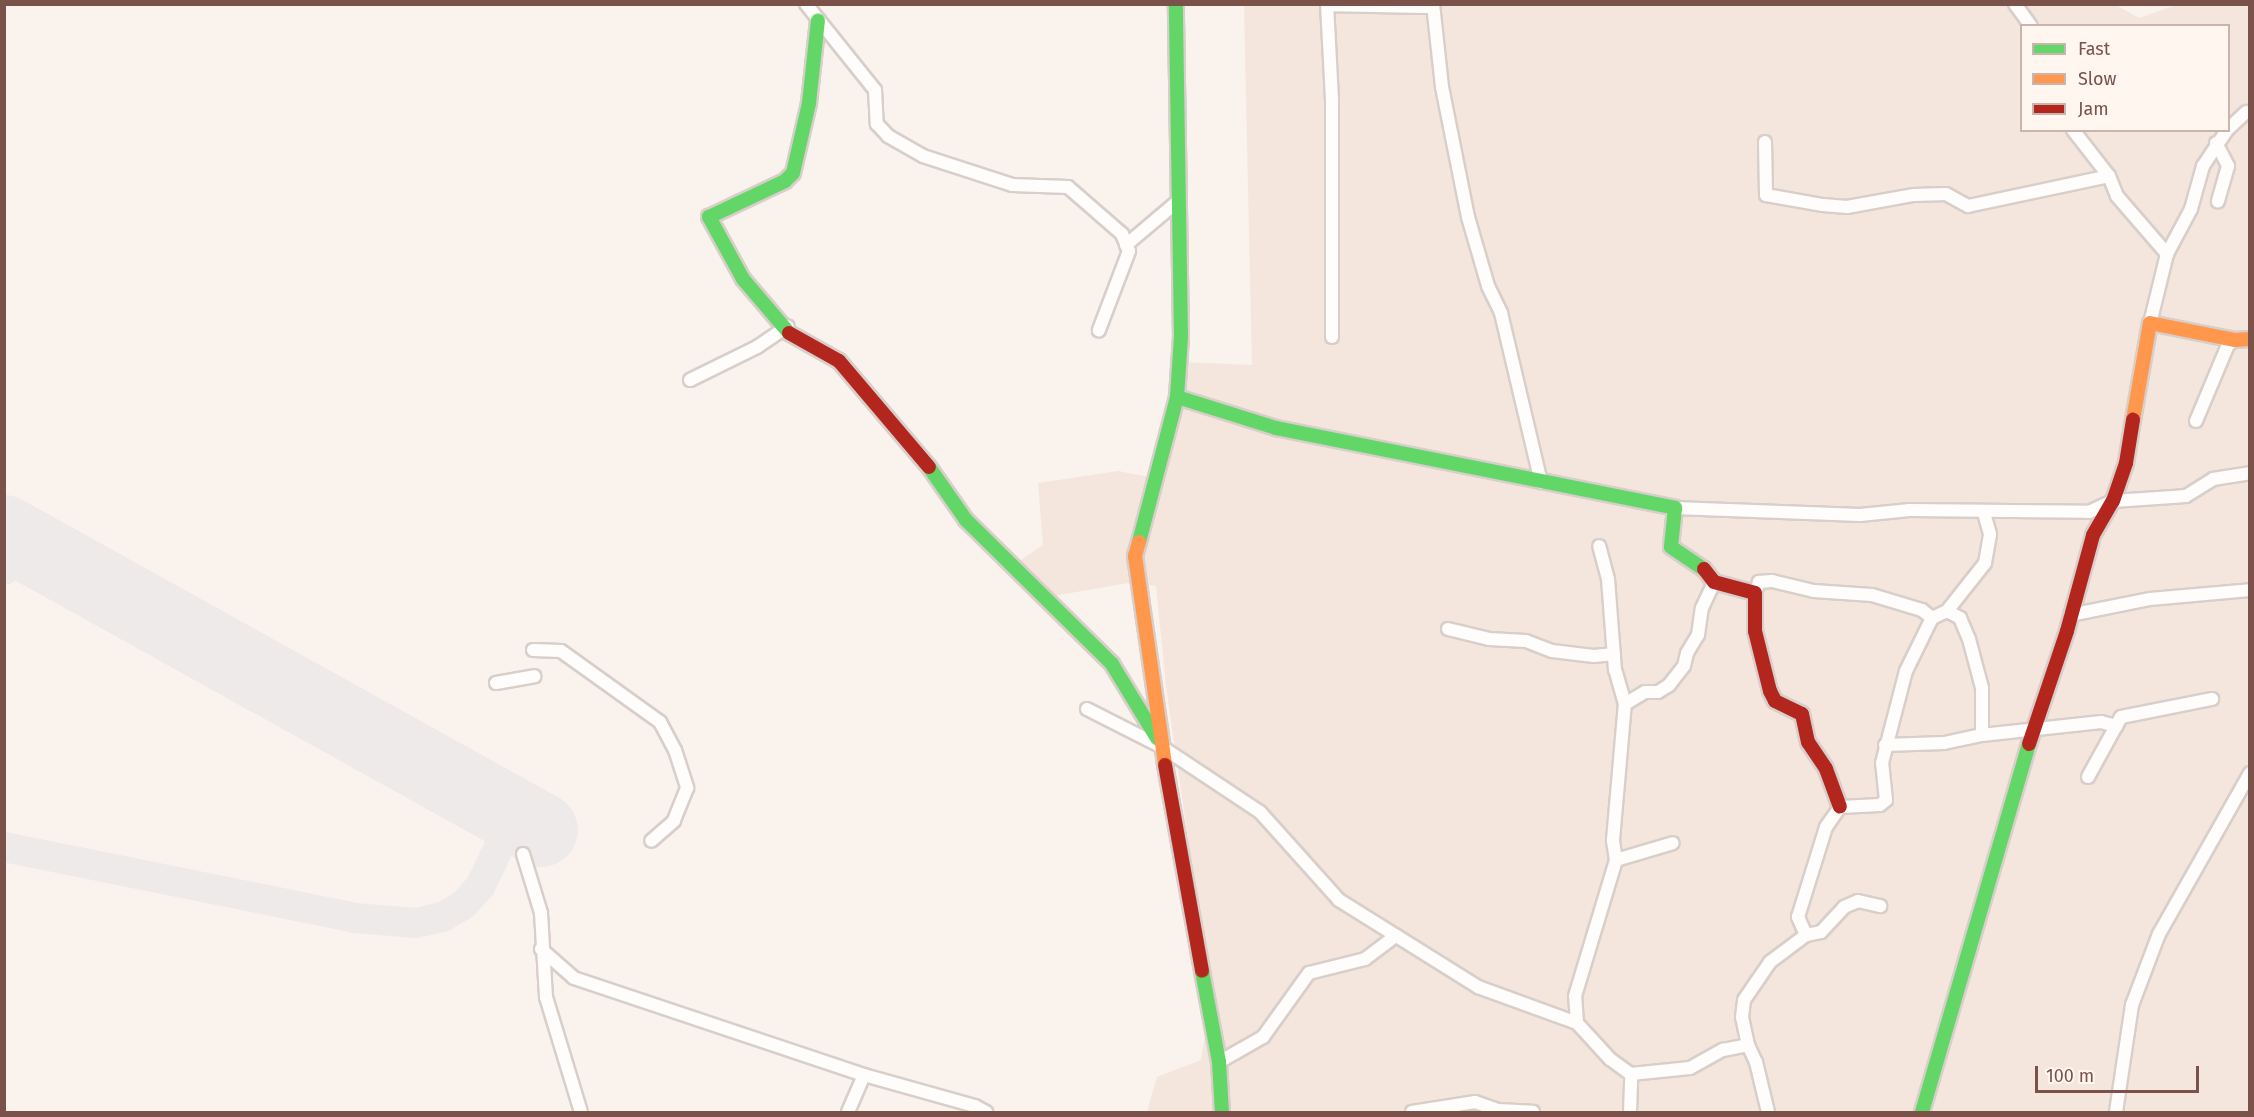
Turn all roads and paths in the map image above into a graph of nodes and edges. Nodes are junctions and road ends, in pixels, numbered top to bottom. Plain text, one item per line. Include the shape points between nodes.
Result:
1 (806, 4) edge
2 (1176, 4) edge
3 (2015, 4) edge
4 (1327, 5) edge
5 (1408, 5) edge
6 (1433, 6) edge
7 (819, 20) junction
8 (2030, 24) edge
9 (2246, 112) dead end
10 (2230, 128) edge
11 (2075, 132) edge
12 (2226, 132) edge
13 (1765, 142) dead end
14 (2216, 143) junction
15 (2109, 176) junction
16 (1178, 201) junction
17 (2218, 202) dead end
18 (712, 225) dead end
19 (1126, 245) junction
20 (2167, 254) junction
21 (766, 308) junction
22 (2150, 323) junction
23 (789, 327) junction
24 (1099, 330) dead end
25 (1332, 337) dead end
26 (2245, 337) edge
27 (690, 380) dead end
28 (1177, 397) junction
29 (2196, 421) dead end
30 (2250, 473) edge
31 (1541, 482) junction
32 (2113, 501) junction
33 (1675, 508) junction
34 (1984, 513) junction
35 (1599, 546) dead end
36 (1714, 582) junction
37 (2250, 591) edge
38 (1755, 593) junction
39 (1947, 610) junction
40 (2070, 615) junction
41 (1932, 618) junction
42 (1448, 629) dead end
43 (533, 650) dead end
44 (1614, 654) junction
45 (534, 676) dead end
46 (496, 683) dead end
47 (2212, 699) dead end
48 (1625, 704) junction
49 (1087, 709) dead end
50 (2116, 726) junction
51 (2034, 729) junction
52 (1982, 735) junction
53 (1886, 745) junction
54 (1162, 747) junction
55 (2250, 773) edge
56 (2088, 777) dead end
57 (1840, 807) junction
58 (651, 842) dead end
59 (1673, 843) dead end
60 (523, 854) dead end
61 (1616, 860) junction
62 (1880, 906) dead end
63 (1806, 935) junction
64 (1396, 936) junction
65 (541, 949) junction
66 (1577, 1023) junction
67 (1748, 1045) junction
68 (1219, 1062) junction
69 (1631, 1074) junction
70 (864, 1075) junction
71 (1446, 1109) edge
72 (581, 1113) edge
73 (848, 1113) edge
74 (986, 1113) edge
75 (1222, 1113) edge
76 (1412, 1113) edge
77 (1533, 1113) edge
78 (1630, 1113) edge
79 (1768, 1113) edge
80 (1922, 1113) edge
81 (2116, 1113) edge

1 - 7 street
2 - 16 street
3 - 8 street
4 - 5 street
4 - 25 street via 1332,100
5 - 6 street
6 - 31 street via 1442,87 1468,217 1488,286 1501,313
7 - 19 street via 875,90 877,124 888,136 923,156 1012,185 1068,187 1122,234
7 - 21 street via 809,102 793,173 785,181 709,217 743,279
9 - 10 street
11 - 15 street
12 - 14 street
13 - 15 street via 1766,195 1823,205 1847,207 1914,195 1946,194 1968,206
14 - 17 street via 2228,166
14 - 20 street
15 - 20 street via 2117,196
16 - 19 street
16 - 28 street via 1181,336
18 - 23 street via 737,272
19 - 24 street via 1129,251
20 - 22 street
21 - 23 street
21 - 54 street via 785,330 839,361 872,397 908,438 966,520 1112,664
22 - 26 street
22 - 32 street via 2127,463
23 - 27 street
26 - 29 street via 2228,345
28 - 31 street via 1275,428
28 - 54 street via 1135,556
30 - 32 street via 2213,479 2186,496
31 - 33 street
32 - 34 street via 2088,512
32 - 40 street via 2094,535
33 - 34 street via 1860,515 1910,510
33 - 36 street via 1671,547 1699,563
34 - 39 street via 1990,534 1985,563
35 - 44 street via 1608,579
36 - 38 street
36 - 48 street via 1684,666 1669,685 1658,692 1645,692
37 - 40 street via 2142,600
38 - 41 street via 1759,582 1772,581 1814,591 1872,595 1922,610
38 - 57 street via 1755,631 1770,691 1775,701 1802,714 1808,742 1826,769
39 - 41 street
39 - 52 street via 1960,618 1969,639 1982,688
40 - 51 street
41 - 53 street via 1906,671
42 - 44 street via 1488,639 1526,641 1552,651
43 - 58 street via 561,651 638,702 660,722 675,750 687,788 674,821
44 - 48 street
45 - 46 street
47 - 50 street via 2121,717
48 - 61 street via 1613,840
49 - 54 street
50 - 51 street via 2101,722
50 - 56 street
51 - 52 street
51 - 80 street
52 - 53 street via 1944,743
53 - 57 street via 1882,763 1886,800 1880,805
54 - 64 street via 1260,812 1295,856 1339,900
54 - 68 street
55 - 81 street via 2159,934 2132,1005
57 - 63 street via 1820,843 1814,877 1798,917
59 - 61 street
60 - 65 street via 541,913
61 - 66 street via 1575,996
62 - 63 street via 1858,901 1844,907 1821,932
63 - 67 street via 1770,962 1744,1000 1742,1017
64 - 66 street via 1478,987
64 - 68 street via 1365,959 1309,973 1263,1037
65 - 70 street via 574,978
65 - 72 street via 546,997
66 - 69 street via 1610,1059
67 - 69 street via 1723,1050 1690,1068
67 - 79 street
68 - 75 street
69 - 78 street
70 - 73 street
70 - 74 street via 975,1106
71 - 76 street
71 - 77 street via 1475,1102 1498,1110

